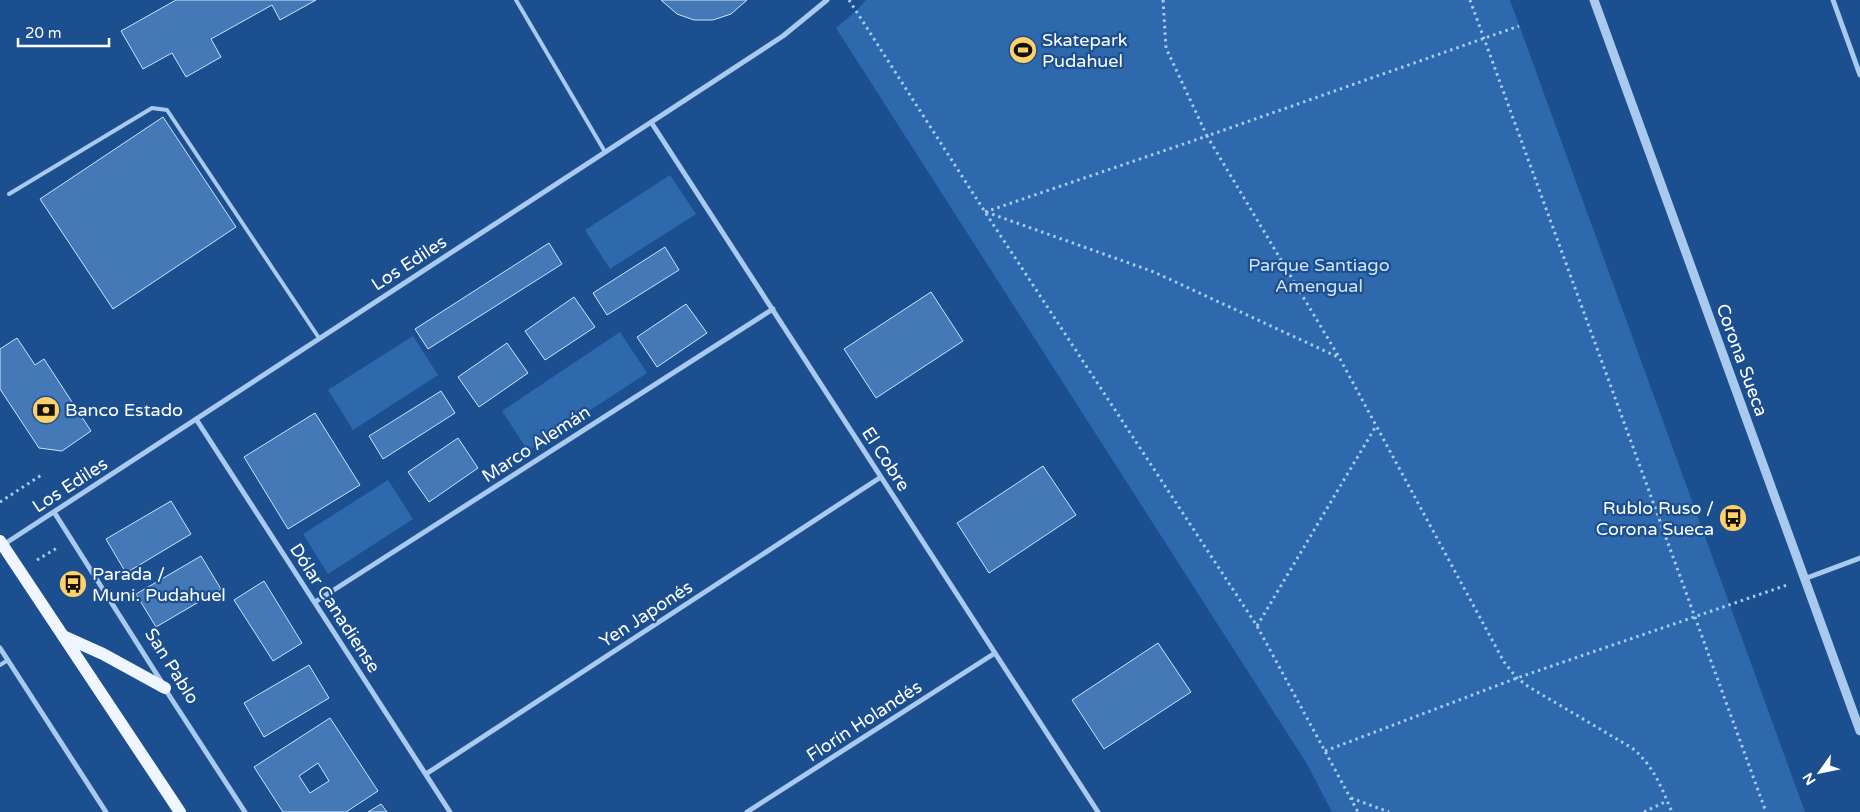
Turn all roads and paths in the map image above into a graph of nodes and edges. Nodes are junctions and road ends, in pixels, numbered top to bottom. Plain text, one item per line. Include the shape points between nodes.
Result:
1 (516, 0) edge
2 (827, 0) edge
3 (849, 0) edge
4 (1163, 0) edge
5 (1470, 0) edge
6 (1594, 0) edge
7 (1833, 0) edge
8 (1518, 26) dead end
9 (1484, 38) junction
10 (1860, 75) edge
11 (651, 122) junction
12 (1207, 136) junction
13 (605, 152) junction
14 (9, 194) dead end
15 (985, 212) junction
16 (773, 309) junction
17 (319, 338) junction
18 (1339, 358) junction
19 (196, 419) junction
20 (1376, 425) junction
21 (43, 474) dead end
22 (881, 477) junction
23 (0, 502) edge
24 (54, 512) junction
25 (2, 543) edge
26 (1860, 558) edge
27 (1804, 579) junction
28 (315, 602) junction
29 (1694, 616) junction
30 (1257, 626) junction
31 (62, 635) junction
32 (0, 648) edge
33 (995, 653) junction
34 (8, 660) junction
35 (0, 665) edge
36 (1518, 678) junction
37 (165, 688) junction
38 (1860, 731) edge
39 (1325, 751) junction
40 (426, 774) junction
41 (1350, 798) junction
42 (1667, 801) junction
43 (106, 812) edge
44 (180, 812) edge
45 (245, 812) edge
46 (450, 812) edge
47 (747, 812) edge
48 (1098, 812) edge
49 (1358, 812) edge
50 (1389, 812) edge
51 (1644, 812) edge
52 (1672, 812) edge
53 (1766, 812) edge

1 - 13 lane
2 - 11 street, Los Ediles via 783,36
3 - 15 path
4 - 12 path via 1166,48
5 - 9 path
6 - 27 street, Corona Sueca
7 - 10 street
8 - 9 path
9 - 12 path
9 - 29 path
11 - 13 street, Los Ediles
11 - 16 street, El Cobre
12 - 15 path
12 - 18 path
13 - 17 street, Los Ediles
14 - 17 lane via 152,108 167,110
15 - 18 path via 1154,272
15 - 30 path
16 - 22 street, El Cobre
16 - 28 street, Marco Alemán
17 - 19 street, Los Ediles
18 - 20 path
19 - 24 street, Los Ediles
19 - 28 street, Dólar Canadiense
20 - 30 path
20 - 36 path via 1504,662
21 - 23 path
22 - 33 street, El Cobre
22 - 40 street, Yen Japonés
24 - 25 street, Los Ediles
24 - 37 street, San Pablo
25 - 31 main road
26 - 27 street
27 - 29 path
27 - 38 street, Corona Sueca
28 - 40 street, Dólar Canadiense
29 - 36 path
29 - 53 path
30 - 39 path
31 - 37 main road
31 - 44 main road
32 - 34 street
33 - 47 street, Florín Holandés
33 - 48 street, El Cobre
34 - 35 lane
34 - 43 street
36 - 39 path
36 - 42 path via 1643,757
37 - 45 street, San Pablo
39 - 41 path
40 - 46 street, Dólar Canadiense
41 - 49 path
41 - 50 path
42 - 51 path
42 - 52 path

